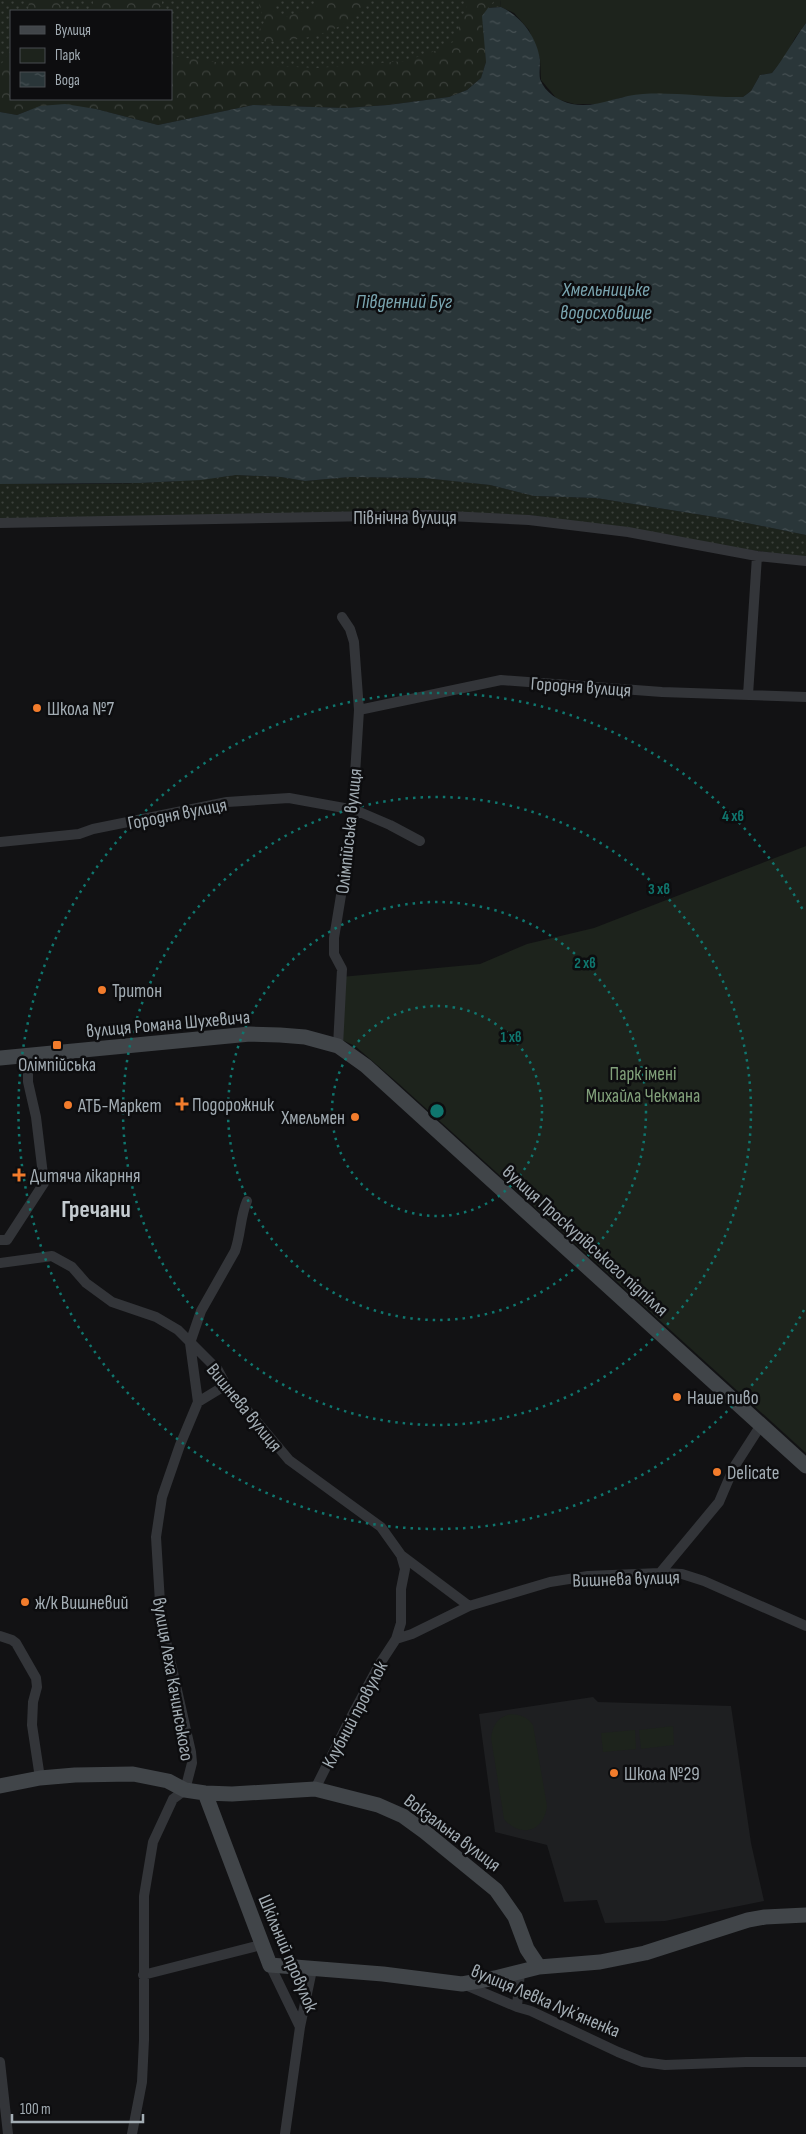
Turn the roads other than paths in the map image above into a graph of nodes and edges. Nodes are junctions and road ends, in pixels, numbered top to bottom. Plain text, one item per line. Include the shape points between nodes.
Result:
1 (0, 523) edge
2 (757, 556) junction
3 (806, 561) edge
4 (342, 616) dead end
5 (748, 695) junction
6 (806, 697) edge
7 (359, 710) junction
8 (355, 810) junction
9 (420, 841) dead end
10 (0, 842) edge
11 (338, 1046) junction
12 (28, 1056) junction
13 (0, 1058) edge
14 (247, 1201) dead end
15 (0, 1240) edge
16 (0, 1263) edge
17 (190, 1343) junction
18 (226, 1385) junction
19 (198, 1402) junction
20 (760, 1425) junction
21 (806, 1466) edge
22 (401, 1555) junction
23 (660, 1573) junction
24 (468, 1606) junction
25 (806, 1626) edge
26 (0, 1636) edge
27 (396, 1639) junction
28 (40, 1778) junction
29 (0, 1786) edge
30 (315, 1789) junction
31 (185, 1790) junction
32 (206, 1793) junction
33 (806, 1916) edge
34 (261, 1945) junction
35 (270, 1965) junction
36 (539, 1967) junction
37 (312, 1970) junction
38 (520, 1971) junction
39 (143, 1975) junction
40 (462, 1984) junction
41 (516, 2007) junction
42 (300, 2027) junction
43 (0, 2062) edge
44 (806, 2062) edge
45 (8, 2134) edge
46 (132, 2134) edge
47 (285, 2134) edge

1 - 2 street, Північна вулиця via 418,515 464,517 529,520 628,532
2 - 3 street, Північна вулиця
2 - 5 street
4 - 7 street, Олімпійська вулиця via 354,642
5 - 6 street, Городня вулиця
5 - 7 street, Городня вулиця via 501,680
7 - 8 street, Олімпійська вулиця
8 - 9 street, Городня вулиця
8 - 10 street, Городня вулиця via 289,798 227,802 78,834
8 - 11 street, Олімпійська вулиця via 334,938 334,954 342,969
11 - 12 street, вулиця Романа Шухевича via 305,1037 250,1034
11 - 20 street, вулиця Проскурівського підпілля via 373,1073
12 - 13 street, вулиця Романа Шухевича
12 - 15 street via 28,1082 44,1183 7,1240
14 - 17 street via 238,1241 201,1311
16 - 17 street, Вишнева вулиця via 52,1256 72,1267 86,1283 112,1302 156,1317 178,1330
17 - 18 street, Вишнева вулиця via 218,1370
17 - 19 street
18 - 19 street
18 - 22 street, Вишнева вулиця via 289,1460 380,1527
19 - 31 street, вулиця Леха Качинського via 162,1497 156,1537 161,1619 191,1752 192,1763
20 - 21 street, вулиця Проскурівського підпілля
20 - 23 street via 734,1467 719,1502
22 - 24 street, Вишнева вулиця
22 - 27 street via 405,1569 401,1589 401,1623
23 - 24 street, Вишнева вулиця via 550,1582
23 - 25 street, Вишнева вулиця via 682,1574 704,1581
24 - 27 street, Вишнева вулиця
26 - 28 street via 16,1643 36,1678 32,1725
27 - 30 street, Клубний провулок via 379,1665
28 - 29 street, Вокзальна вулиця
28 - 31 street, Вокзальна вулиця via 133,1774 168,1781
30 - 32 street, Вокзальна вулиця
30 - 36 street, Вокзальна вулиця via 388,1808 425,1832 496,1890 515,1917 527,1949
31 - 32 street, Вокзальна вулиця
31 - 39 street, вулиця Леха Качинського via 173,1799 153,1842 144,1896
32 - 34 street, Шкільний провулок
33 - 36 street via 748,1920 645,1953 600,1962
34 - 35 street, Шкільний провулок
34 - 39 street
35 - 37 street, вулиця Левка Лукʼяненка
35 - 42 street, Шкільний провулок
36 - 38 street
37 - 40 street, вулиця Левка Лукʼяненка via 383,1974
37 - 42 street
38 - 40 street
38 - 41 street
39 - 46 street, вулиця Леха Качинського via 142,2082
40 - 41 street, вулиця Левка Лукʼяненка
41 - 44 street, вулиця Левка Лукʼяненка via 531,2010 643,2062 665,2065
42 - 47 street, Шкільний провулок
43 - 45 street

